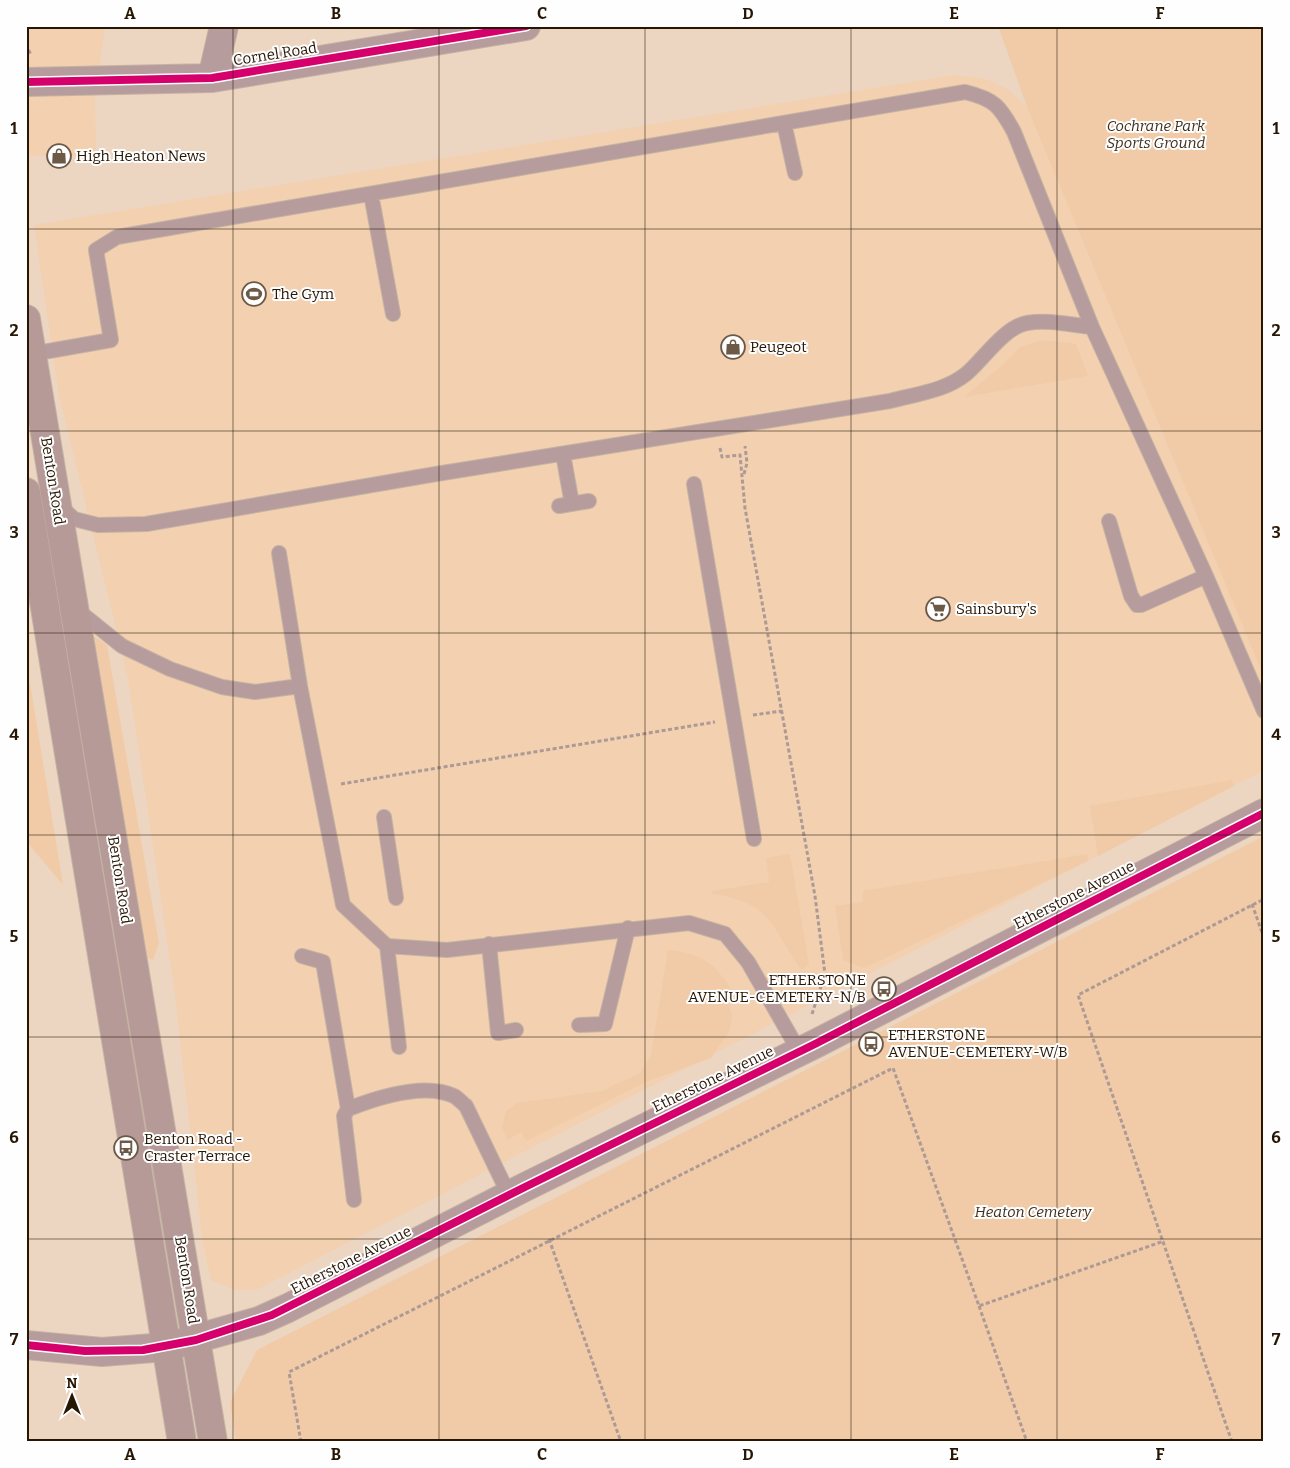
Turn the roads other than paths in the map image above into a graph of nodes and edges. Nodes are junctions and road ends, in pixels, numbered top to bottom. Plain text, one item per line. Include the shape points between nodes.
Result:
1 (224, 26) edge
2 (526, 26) edge
3 (449, 33) edge
4 (212, 78) junction
5 (26, 82) edge
6 (784, 123) junction
7 (795, 172) dead end
8 (372, 194) junction
9 (393, 314) dead end
10 (26, 319) edge
11 (1092, 327) junction
12 (32, 354) junction
13 (563, 454) junction
14 (694, 484) dead end
15 (26, 492) edge
16 (589, 501) dead end
17 (56, 502) junction
18 (1108, 521) dead end
19 (279, 553) dead end
20 (1206, 576) junction
21 (74, 607) junction
22 (300, 686) junction
23 (1264, 711) edge
24 (1264, 813) edge
25 (384, 817) dead end
26 (754, 839) dead end
27 (396, 898) dead end
28 (628, 928) junction
29 (490, 944) junction
30 (387, 946) junction
31 (302, 956) dead end
32 (579, 1025) dead end
33 (516, 1030) dead end
34 (399, 1047) dead end
35 (799, 1052) junction
36 (348, 1109) junction
37 (509, 1195) junction
38 (354, 1200) dead end
39 (196, 1340) junction
40 (26, 1345) edge
41 (166, 1347) junction
42 (182, 1442) edge
43 (213, 1442) edge

1 - 4 street
2 - 3 street, Cornel Road
3 - 4 street, Cornel Road
4 - 5 street, Cornel Road
6 - 7 lane
6 - 8 lane
6 - 11 lane via 965,92 987,98 1003,111 1014,132
8 - 9 lane
8 - 12 lane via 117,237 96,250 110,340
10 - 12 main road, Benton Road
11 - 13 lane via 1025,323 1003,336 965,375 942,388 890,401
11 - 20 lane
12 - 17 main road, Benton Road
13 - 16 lane via 566,505
13 - 17 lane via 146,524 98,525 74,519
14 - 26 lane
15 - 41 main road, Benton Road
17 - 21 main road, Benton Road
18 - 20 lane via 1131,596 1137,605
19 - 22 lane
20 - 23 lane
21 - 22 lane via 122,646 170,669 222,687 255,692
21 - 39 main road, Benton Road
22 - 30 lane via 343,905
24 - 35 street, Etherstone Avenue
25 - 27 lane
28 - 29 lane
28 - 32 lane via 605,1024
28 - 35 lane via 689,922 725,934 748,962
29 - 30 lane via 447,950
29 - 33 lane via 498,1033
30 - 34 lane
31 - 36 lane via 323,962
35 - 37 street, Etherstone Avenue
36 - 37 lane via 385,1095 433,1091 455,1096 475,1121
36 - 38 lane via 344,1116
37 - 39 street, Etherstone Avenue via 272,1315
39 - 41 street, Etherstone Avenue
39 - 43 main road, Benton Road
40 - 41 street, Etherstone Avenue via 102,1352
41 - 42 main road, Benton Road

